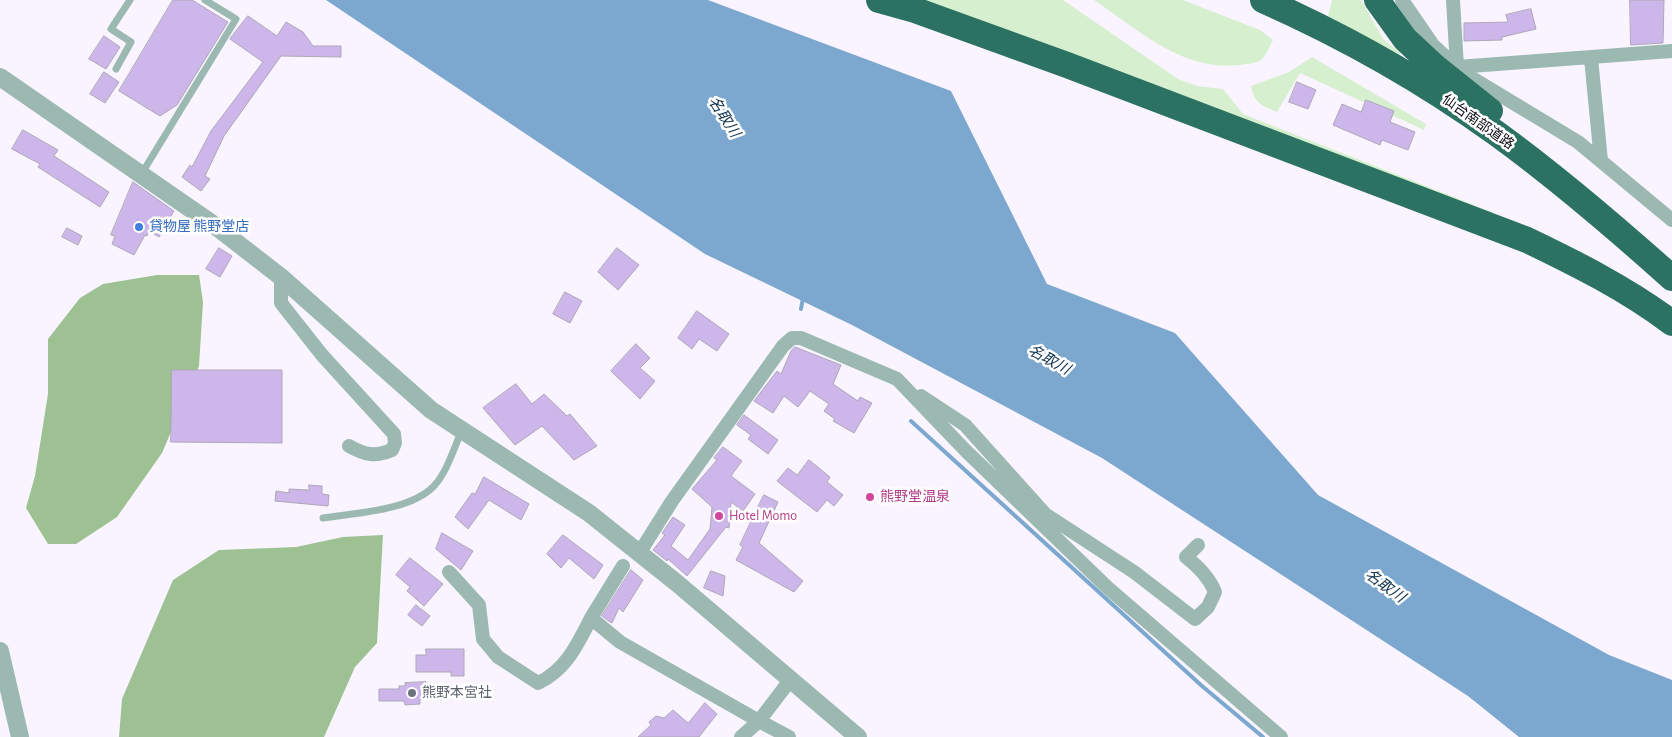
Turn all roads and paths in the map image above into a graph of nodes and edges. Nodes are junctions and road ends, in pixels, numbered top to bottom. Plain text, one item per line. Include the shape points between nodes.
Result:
1 (130, 0) edge
2 (205, 0) edge
3 (879, 0) edge
4 (1263, 0) edge
5 (1377, 0) edge
6 (1402, 0) edge
7 (1453, 0) edge
8 (1672, 52) edge
9 (1592, 58) junction
10 (1457, 68) junction
11 (116, 69) dead end
12 (0, 77) edge
13 (1601, 161) junction
14 (142, 173) junction
15 (1672, 220) edge
16 (1672, 262) edge
17 (281, 277) junction
18 (1672, 278) edge
19 (1672, 323) edge
20 (901, 384) junction
21 (462, 430) junction
22 (349, 446) dead end
23 (323, 518) dead end
24 (1198, 545) dead end
25 (640, 552) junction
26 (623, 566) dead end
27 (449, 572) dead end
28 (590, 618) junction
29 (0, 651) edge
30 (791, 680) junction
31 (759, 721) junction
32 (20, 737) edge
33 (741, 737) edge
34 (789, 737) edge
35 (858, 737) edge
36 (1281, 737) edge

1 - 11 lane via 111,29 131,42
2 - 14 lane via 236,19
3 - 19 highway via 1049,59 1527,240 1596,273
4 - 18 highway, 仙台南部道路 via 1369,53 1495,132 1597,212
5 - 16 highway via 1405,39 1435,67 1619,214
6 - 10 street via 1433,45
7 - 10 street
8 - 9 street
9 - 10 street
9 - 13 street
10 - 13 street via 1556,128
12 - 14 street
13 - 15 street
14 - 17 street
17 - 21 street via 431,410
17 - 22 street via 280,303 394,434 392,450 382,454 364,454
20 - 24 street via 965,425 1045,514 1134,572 1195,619 1208,607 1215,592 1198,565 1186,557
20 - 25 street via 897,379 801,338 792,338 672,500
20 - 36 street via 1108,588
21 - 23 lane via 434,486 413,500 386,508
21 - 25 street via 589,513
25 - 30 street
26 - 28 street
27 - 28 street via 479,605 483,639 498,658 538,683 549,678 570,658
28 - 31 street via 620,642
29 - 32 street
30 - 31 street
30 - 35 street
31 - 33 street
31 - 34 street

